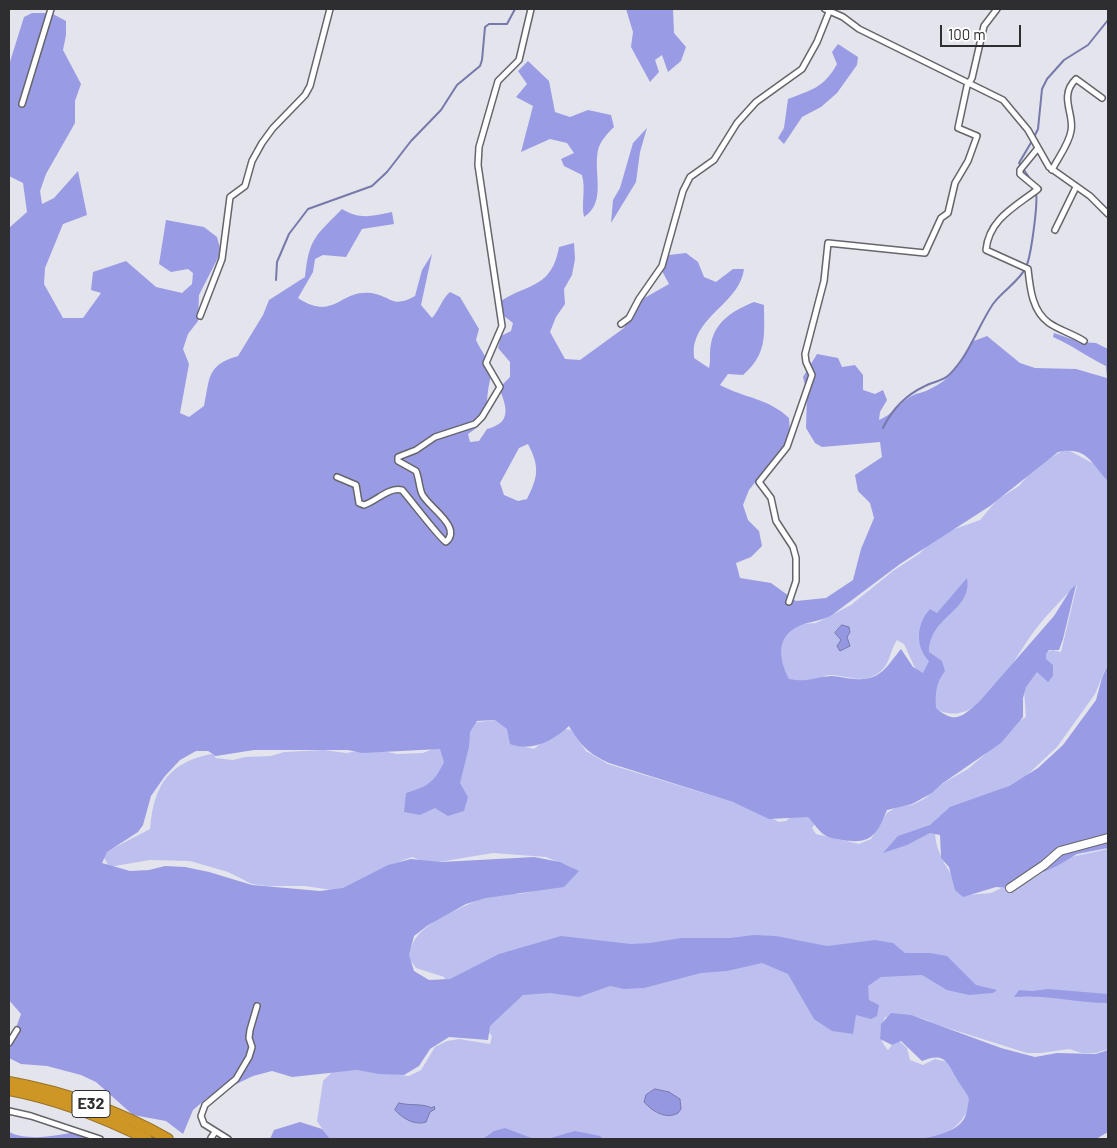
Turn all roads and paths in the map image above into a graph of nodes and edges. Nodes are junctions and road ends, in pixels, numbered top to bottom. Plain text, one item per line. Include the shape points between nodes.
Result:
1 (51, 9) edge
2 (330, 9) edge
3 (531, 9) edge
4 (997, 9) edge
5 (827, 10) edge
6 (970, 82) junction
7 (1102, 98) dead end
8 (22, 104) dead end
9 (1038, 148) junction
10 (1052, 170) junction
11 (1076, 187) junction
12 (1108, 214) edge
13 (1055, 230) dead end
14 (200, 316) dead end
15 (621, 324) dead end
16 (1084, 341) dead end
17 (337, 476) dead end
18 (789, 602) dead end
19 (1108, 838) edge
20 (1010, 888) dead end
21 (257, 1006) dead end
22 (17, 1030) dead end
23 (9, 1043) edge
24 (9, 1082) edge
25 (9, 1090) edge
26 (9, 1110) edge
27 (215, 1132) junction
28 (210, 1138) edge
29 (100, 1139) edge
30 (147, 1139) edge
31 (168, 1139) edge
32 (228, 1139) edge

1 - 8 street
2 - 14 street via 310,86 262,143 252,161 245,186 230,196 220,269
3 - 17 street via 519,60 498,80 479,147 478,165 502,326 486,364 500,387 475,424 435,437 398,457 398,461 416,471 421,492 446,520 449,539 446,542 441,540 402,490 359,503 356,484
4 - 6 street via 984,26
5 - 6 street
5 - 15 street via 818,42 802,69 756,102 737,123 714,160 690,177 662,266 638,299 629,318
6 - 9 street via 1010,106
6 - 18 street via 958,128 977,136 968,162 955,183 948,213 941,218 925,253 828,243 824,281 805,354 812,375 787,447 759,482 771,498 776,521 793,547 796,558 796,581
7 - 10 street via 1076,79 1072,83 1067,109 1072,131
9 - 10 street
9 - 16 street via 1020,174 1038,189 1000,218 989,232 986,250 1028,269 1034,303 1043,317
10 - 11 street
11 - 12 street
11 - 13 street
19 - 20 street via 1060,851
21 - 27 street via 250,1030 252,1047 249,1057 236,1079 205,1105 201,1116 204,1124
22 - 23 street
24 - 31 highway, E32 via 76,1098
25 - 30 highway, E32 via 48,1098
26 - 29 street
27 - 28 street
27 - 32 street

